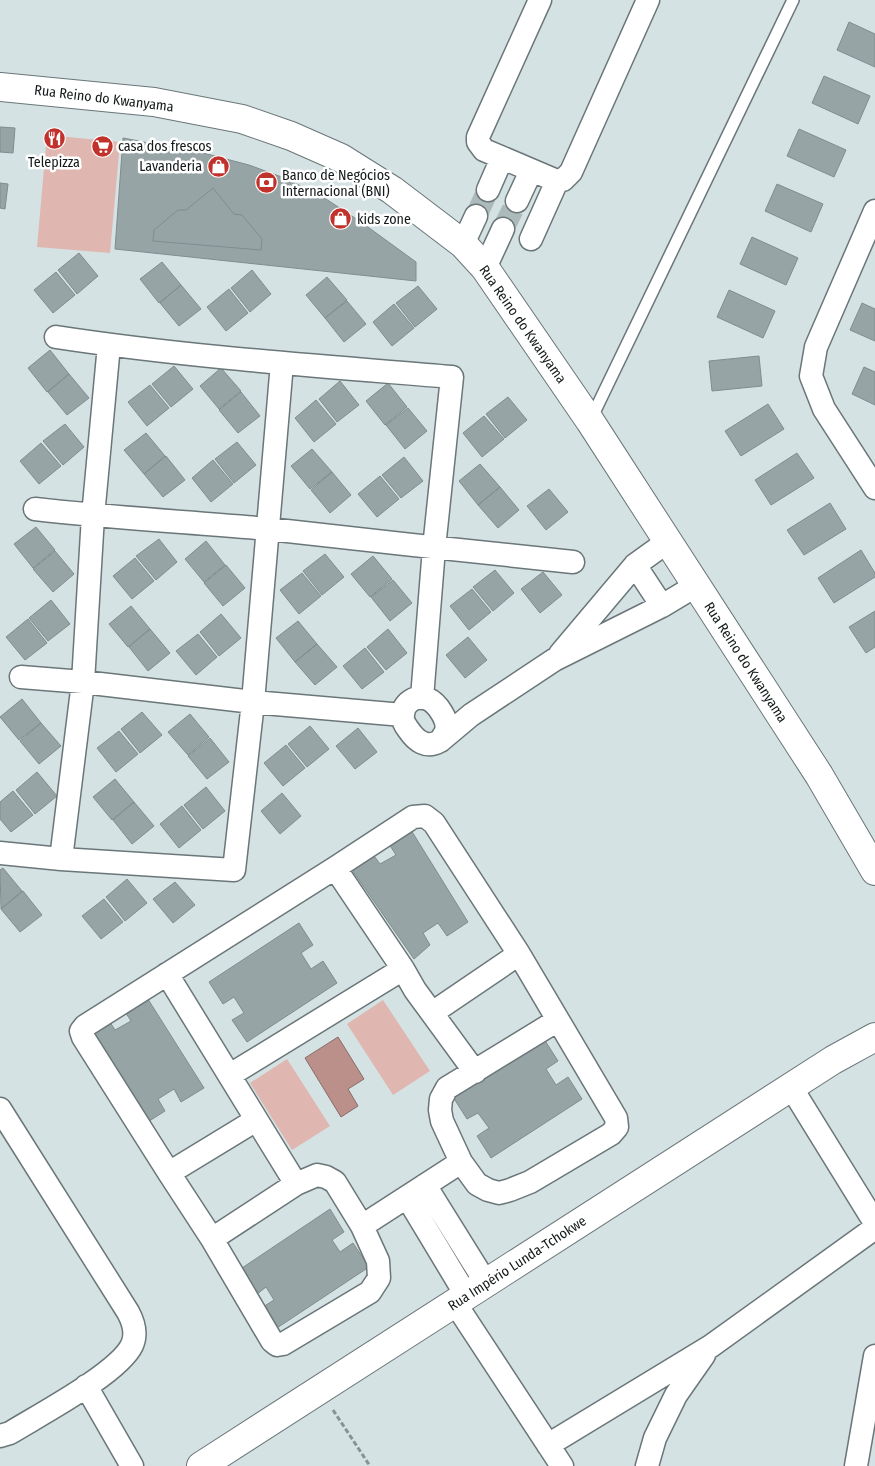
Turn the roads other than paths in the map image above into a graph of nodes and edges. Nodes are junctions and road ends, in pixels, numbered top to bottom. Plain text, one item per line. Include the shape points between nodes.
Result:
1 (540, 0) edge
2 (648, 0) edge
3 (792, 0) edge
4 (0, 86) edge
5 (502, 158) junction
6 (531, 171) junction
7 (557, 181) junction
8 (488, 190) tunnel mouth
9 (516, 201) tunnel mouth
10 (875, 211) edge
11 (476, 216) tunnel mouth
12 (503, 229) tunnel mouth
13 (531, 239) dead end
14 (462, 244) junction
15 (485, 268) junction
16 (56, 337) dead end
17 (109, 345) junction
18 (282, 363) junction
19 (590, 421) junction
20 (875, 488) edge
21 (36, 509) dead end
22 (93, 516) junction
23 (267, 529) junction
24 (667, 542) junction
25 (434, 548) junction
26 (573, 562) dead end
27 (635, 565) junction
28 (696, 585) junction
29 (662, 606) junction
30 (554, 660) junction
31 (21, 677) dead end
32 (83, 682) junction
33 (422, 698) junction
34 (253, 702) junction
35 (402, 715) junction
36 (442, 715) junction
37 (471, 715) junction
38 (440, 741) junction
39 (819, 775) junction
40 (875, 845) edge
41 (0, 853) edge
42 (61, 859) junction
43 (335, 868) junction
44 (875, 871) edge
45 (519, 954) junction
46 (404, 968) junction
47 (167, 974) junction
48 (432, 1013) junction
49 (558, 1020) junction
50 (875, 1026) edge
51 (875, 1037) edge
52 (833, 1060) junction
53 (475, 1072) junction
54 (230, 1075) junction
55 (791, 1087) junction
56 (0, 1109) edge
57 (256, 1120) junction
58 (461, 1162) junction
59 (169, 1174) junction
60 (296, 1184) junction
61 (416, 1191) junction
62 (875, 1223) edge
63 (362, 1226) junction
64 (875, 1228) edge
65 (212, 1239) junction
66 (469, 1294) junction
67 (710, 1346) junction
68 (875, 1356) edge
69 (86, 1386) junction
70 (0, 1436) edge
71 (548, 1445) junction
72 (132, 1466) edge
73 (201, 1466) edge
74 (562, 1466) edge
75 (647, 1466) edge
76 (856, 1466) edge

1 - 5 street via 478,138 484,150
2 - 7 street via 571,172
3 - 19 lane
4 - 14 street, Rua Reino do Kwanyama via 154,102 242,119 341,158 392,190
5 - 6 street
5 - 8 street
6 - 7 street
6 - 9 street
7 - 13 street
10 - 20 street via 816,347 812,376 824,409
11 - 14 street
12 - 15 street
14 - 15 street, Rua Reino do Kwanyama
15 - 19 street, Rua Reino do Kwanyama
16 - 17 street
17 - 18 street
17 - 22 street
18 - 23 street
18 - 25 street via 452,376
19 - 24 street, Rua Reino do Kwanyama
21 - 22 street
22 - 23 street
22 - 32 street
23 - 25 street
23 - 34 street
24 - 27 street
24 - 28 street, Rua Reino do Kwanyama
25 - 26 street
25 - 33 street
27 - 29 street
27 - 30 street
28 - 29 street
28 - 39 street, Rua Reino do Kwanyama
29 - 30 street
30 - 37 street
31 - 32 street
32 - 34 street
32 - 42 street
33 - 35 street via 407,704
33 - 36 street via 430,700
34 - 35 street
34 - 42 street via 234,870
35 - 38 street via 406,727 419,742 435,744
36 - 37 street
36 - 38 street via 447,726
37 - 38 street
39 - 40 street, Rua Reino do Kwanyama
39 - 44 street, Rua Reino do Kwanyama
41 - 42 street
43 - 45 street via 413,817 425,816 434,823
43 - 46 street
43 - 47 street
45 - 48 street
45 - 49 street
46 - 48 street
46 - 54 street
47 - 54 street
47 - 59 street via 81,1031
48 - 53 street
49 - 53 street
49 - 58 street via 616,1118 617,1127 611,1134 538,1177 499,1193 477,1184
50 - 52 street, Rua Império Lunda-Tchokwe
51 - 52 street, Rua Império Lunda-Tchokwe
52 - 55 street, Rua Império Lunda-Tchokwe
53 - 58 street via 447,1088 441,1099 442,1121
54 - 57 street
55 - 62 street
55 - 66 street, Rua Império Lunda-Tchokwe
56 - 69 street via 133,1322 132,1344 126,1354
57 - 59 street
57 - 60 street
58 - 61 street
59 - 65 street
60 - 63 street via 317,1175 326,1176 335,1182
60 - 65 street
61 - 63 street
61 - 66 street
63 - 65 street via 378,1261 380,1278 370,1292 277,1345
64 - 67 street
66 - 71 street
66 - 73 street, Rua Império Lunda-Tchokwe
67 - 71 street
67 - 75 street via 676,1394 655,1438
68 - 76 street
69 - 70 street
69 - 72 street
71 - 74 street

